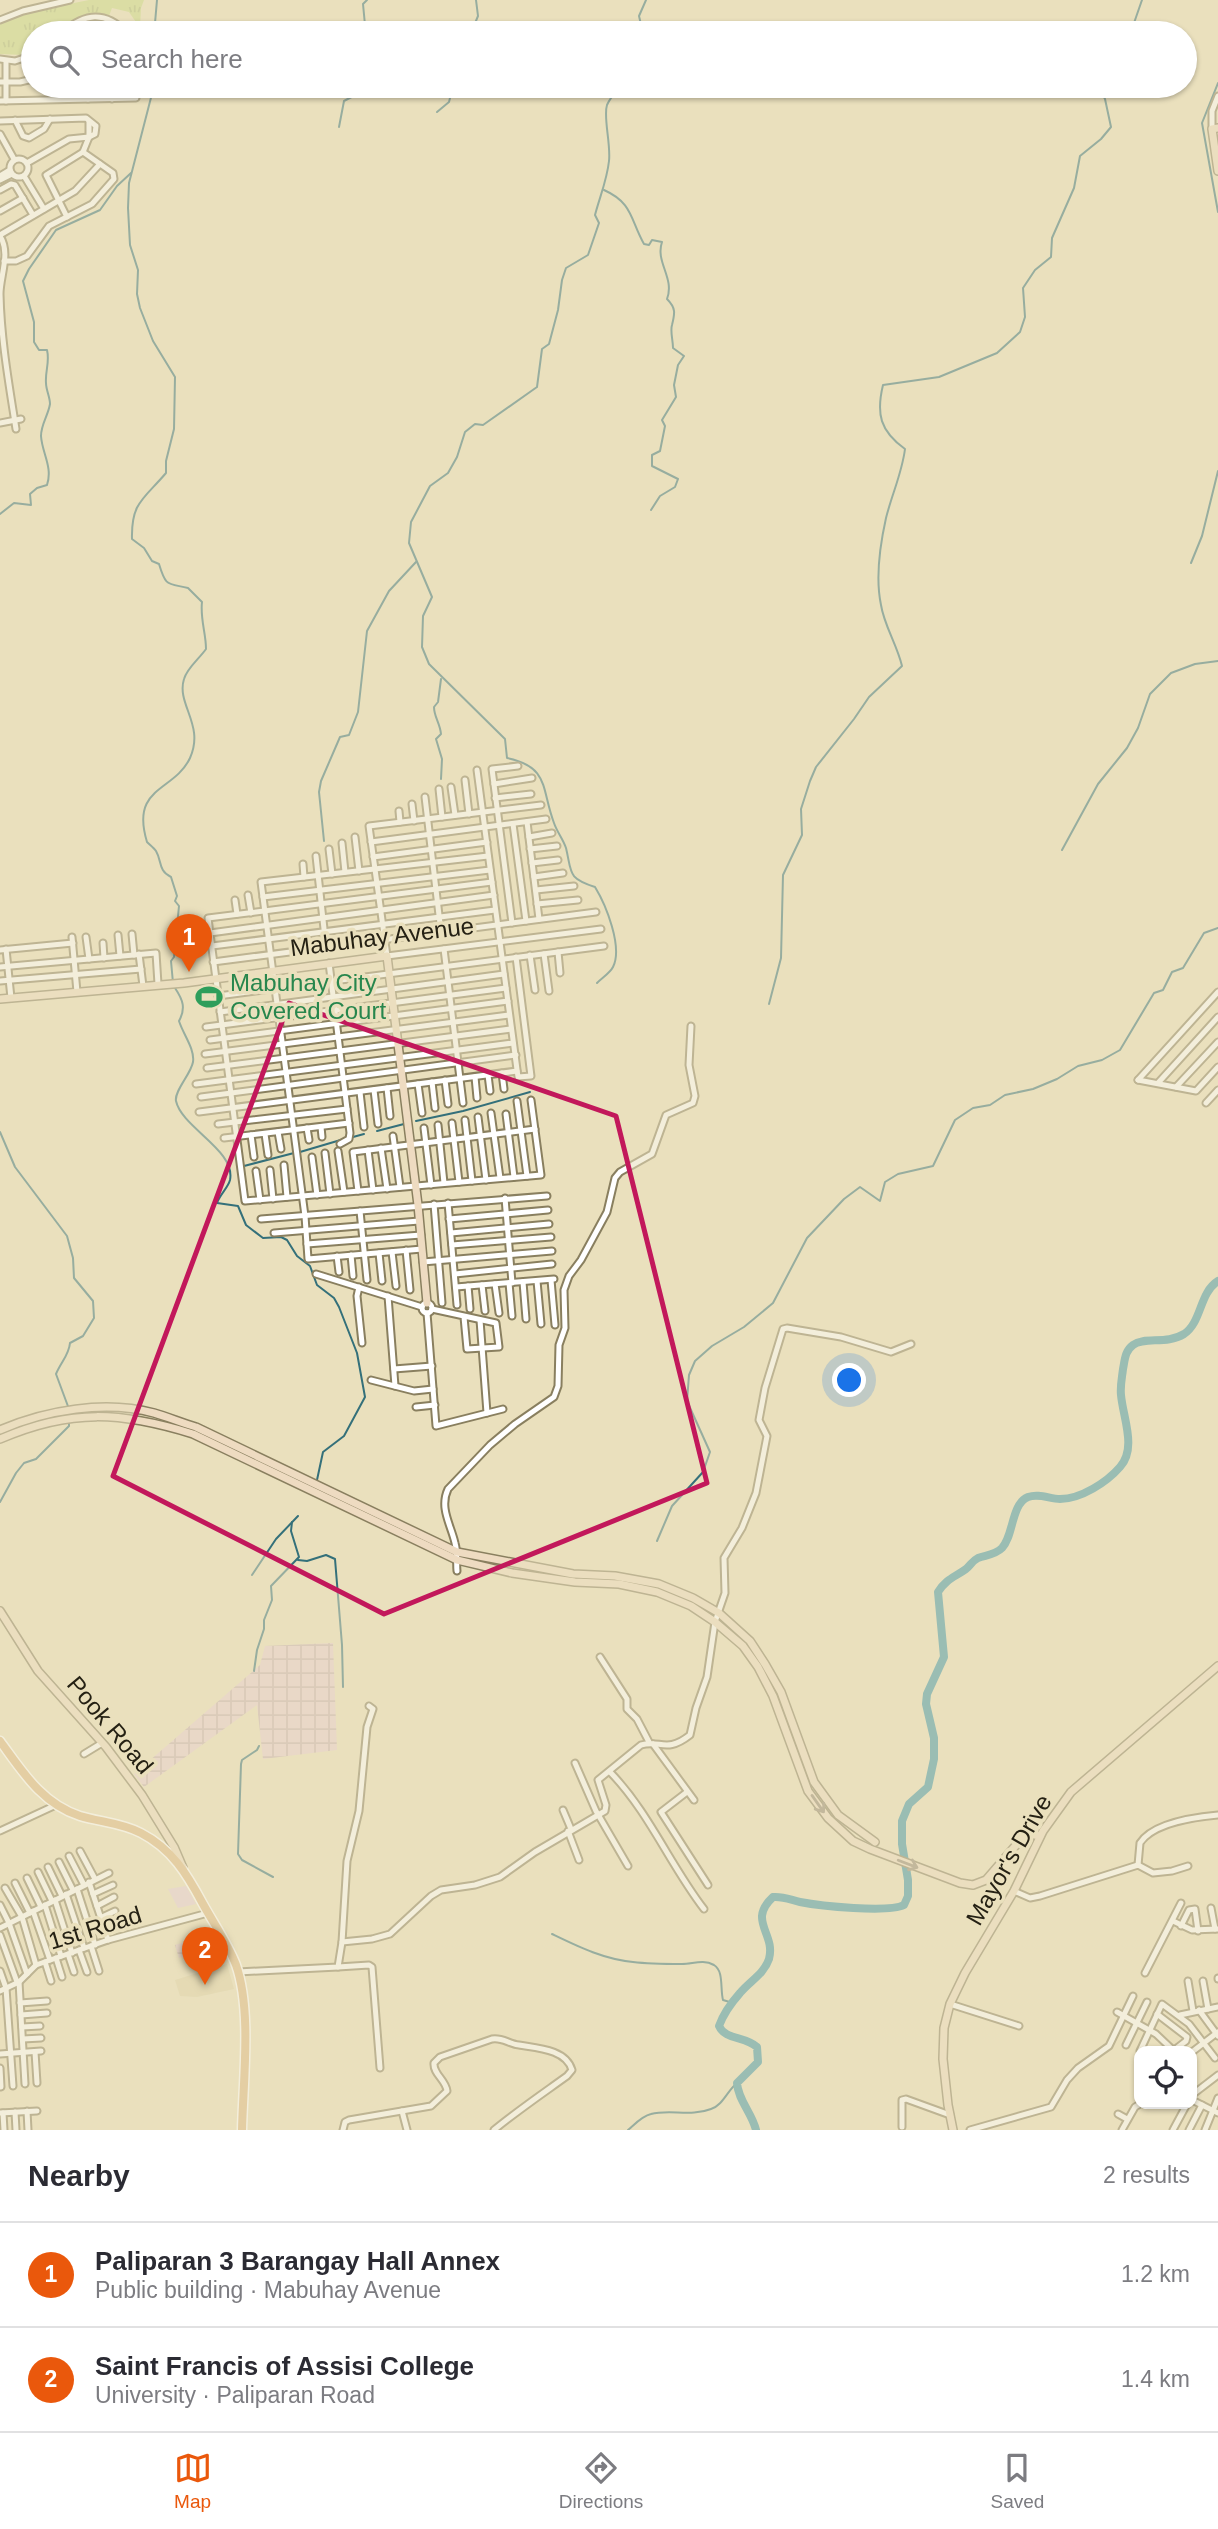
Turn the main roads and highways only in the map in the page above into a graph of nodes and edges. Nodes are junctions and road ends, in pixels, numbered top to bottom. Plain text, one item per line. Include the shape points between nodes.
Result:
1 (0, 1741) edge
2 (170, 1839) road end
3 (161, 1845) junction
4 (242, 2130) edge

1 - 3 main road via 55,1805 129,1828
2 - 3 main road
3 - 4 main road via 184,1868 238,1972 244,2027

